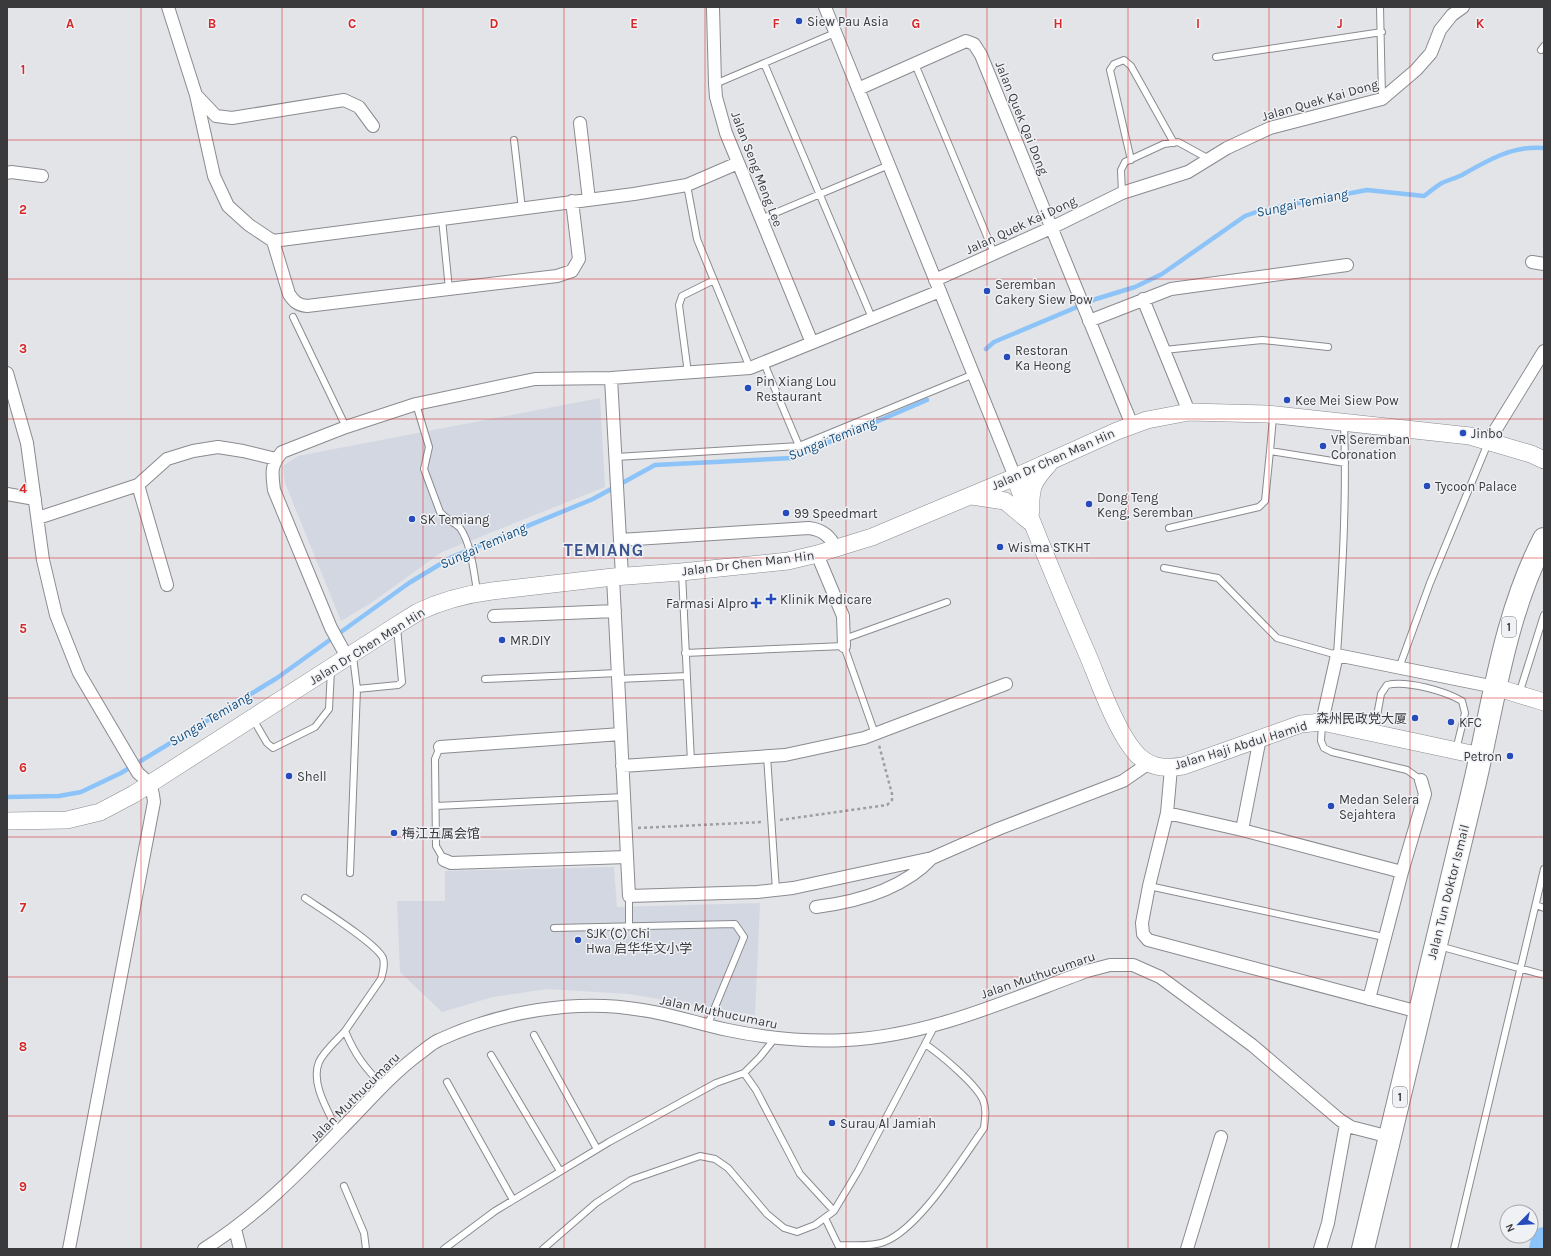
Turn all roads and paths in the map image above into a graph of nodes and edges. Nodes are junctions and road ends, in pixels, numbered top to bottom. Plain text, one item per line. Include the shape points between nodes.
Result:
1 (168, 7) edge
2 (716, 7) edge
3 (825, 7) edge
4 (1380, 7) edge
5 (1463, 7) edge
6 (1382, 32) junction
7 (835, 33) junction
8 (1216, 57) dead end
9 (764, 63) junction
10 (915, 64) junction
11 (715, 84) junction
12 (858, 89) junction
13 (196, 95) junction
14 (1382, 99) junction
15 (580, 123) dead end
16 (373, 126) dead end
17 (514, 140) dead end
18 (1174, 143) junction
19 (1209, 159) junction
20 (1131, 160) junction
21 (738, 163) junction
22 (889, 165) junction
23 (7, 173) edge
24 (42, 176) dead end
25 (688, 184) junction
26 (1122, 193) junction
27 (820, 194) junction
28 (589, 200) junction
29 (572, 201) junction
30 (522, 209) junction
31 (442, 219) junction
32 (761, 219) junction
33 (1051, 228) junction
34 (273, 241) junction
35 (994, 253) junction
36 (1532, 262) dead end
37 (1544, 264) edge
38 (1346, 265) dead end
39 (714, 280) junction
40 (938, 286) junction
41 (449, 289) junction
42 (1143, 299) junction
43 (294, 317) dead end
44 (1088, 317) junction
45 (872, 318) junction
46 (812, 343) junction
47 (1328, 347) dead end
48 (1164, 350) junction
49 (1544, 350) edge
50 (764, 363) junction
51 (750, 368) junction
52 (7, 373) edge
53 (688, 373) junction
54 (974, 374) junction
55 (611, 378) junction
56 (416, 404) junction
57 (1190, 412) junction
58 (1273, 415) junction
59 (1344, 424) junction
60 (1132, 425) junction
61 (346, 427) junction
62 (1488, 442) junction
63 (799, 446) junction
64 (1270, 451) junction
65 (616, 457) junction
66 (276, 459) junction
67 (1053, 460) junction
68 (1544, 460) edge
69 (1345, 463) junction
70 (1015, 477) junction
71 (138, 485) junction
72 (7, 494) edge
73 (971, 496) junction
74 (35, 499) junction
75 (38, 518) junction
76 (1032, 524) junction
77 (1169, 528) dead end
78 (1544, 539) edge
79 (620, 540) junction
80 (837, 549) junction
81 (817, 554) junction
82 (1164, 568) dead end
83 (682, 572) junction
84 (617, 576) junction
85 (167, 585) dead end
86 (477, 593) junction
87 (946, 602) dead end
88 (615, 611) junction
89 (1544, 615) edge
90 (494, 616) dead end
91 (397, 625) junction
92 (844, 642) junction
93 (347, 652) junction
94 (686, 653) junction
95 (1337, 655) junction
96 (331, 668) junction
97 (1399, 668) junction
98 (618, 676) junction
99 (687, 676) junction
100 (485, 679) dead end
101 (1006, 684) dead end
102 (1495, 687) junction
103 (357, 689) junction
104 (1519, 694) junction
105 (1544, 702) edge
106 (253, 718) junction
107 (1322, 722) junction
108 (1374, 733) junction
109 (621, 734) junction
110 (876, 734) junction
111 (1260, 738) junction
112 (440, 747) joint
113 (1456, 750) junction
114 (767, 756) junction
115 (1481, 756) junction
116 (691, 762) junction
117 (1149, 763) junction
118 (622, 766) junction
119 (1171, 768) junction
120 (144, 778) junction
121 (1421, 780) joint
122 (624, 797) junction
123 (436, 806) junction
124 (1167, 813) junction
125 (7, 821) edge
126 (772, 821) junction
127 (626, 829) junction
128 (1242, 830) junction
129 (627, 857) junction
130 (932, 858) junction
131 (444, 860) joint
132 (1544, 869) edge
133 (1402, 872) junction
134 (350, 873) dead end
135 (1149, 886) junction
136 (776, 890) junction
137 (629, 896) junction
138 (305, 898) dead end
139 (1536, 905) junction
140 (816, 907) dead end
141 (1544, 908) edge
142 (629, 925) junction
143 (554, 928) dead end
144 (1384, 937) junction
145 (1435, 945) junction
146 (1522, 970) junction
147 (1544, 975) edge
148 (1369, 1000) junction
149 (1419, 1012) junction
150 (708, 1024) junction
151 (934, 1027) junction
152 (345, 1031) junction
153 (534, 1035) dead end
154 (774, 1038) junction
155 (925, 1044) junction
156 (491, 1056) dead end
157 (744, 1073) junction
158 (447, 1082) dead end
159 (383, 1086) junction
160 (1346, 1124) junction
161 (338, 1132) junction
162 (1221, 1137) dead end
163 (1390, 1137) junction
164 (597, 1149) junction
165 (560, 1172) junction
166 (344, 1186) dead end
167 (513, 1200) junction
168 (834, 1211) junction
169 (825, 1218) junction
170 (235, 1230) junction
171 (839, 1247) edge
172 (69, 1249) edge
173 (204, 1249) edge
174 (240, 1249) edge
175 (366, 1249) edge
176 (444, 1249) edge
177 (542, 1249) edge
178 (1187, 1249) edge
179 (1320, 1249) edge
180 (1363, 1249) edge
181 (1454, 1249) edge

1 - 13 street
2 - 11 street, Jalan Seng Meng Lee
3 - 7 street
4 - 6 lane
5 - 14 street, Jalan Quek Kai Dong via 1452,15 1440,30 1431,53 1416,70
6 - 8 lane
6 - 14 lane
7 - 9 lane
7 - 12 street
9 - 11 lane
9 - 27 lane
10 - 12 street, Jalan Quek Qai Dong
10 - 33 street, Jalan Quek Qai Dong via 966,41 974,44
10 - 35 lane
11 - 21 street, Jalan Seng Meng Lee via 726,133
12 - 22 street
13 - 16 street via 216,116 232,118 344,100 359,107
13 - 34 street via 214,176 228,206 249,225
14 - 19 street, Jalan Quek Kai Dong via 1270,128
15 - 28 street
17 - 30 lane
18 - 19 lane via 1178,142
18 - 20 lane via 1164,144
18 - 20 lane via 1131,66 1124,60 1119,61 1110,70
19 - 26 street, Jalan Quek Kai Dong via 1188,172
20 - 26 lane via 1125,162 1121,170
21 - 25 street
21 - 32 street, Jalan Seng Meng Lee
22 - 27 lane
22 - 40 street
23 - 24 street
25 - 28 street
25 - 39 lane via 697,239
26 - 33 street, Jalan Quek Kai Dong
27 - 32 lane
27 - 45 lane
28 - 29 street
29 - 30 street
29 - 41 street via 578,259 572,272
30 - 31 street
31 - 34 street
31 - 41 lane
32 - 46 street, Jalan Seng Meng Lee
33 - 35 street, Jalan Quek Kai Dong
33 - 44 street, Jalan Quek Qai Dong
34 - 41 street via 289,294 293,301 300,305
35 - 40 street, Jalan Quek Kai Dong
36 - 37 street
38 - 42 street via 1171,289
39 - 51 lane
39 - 53 lane via 682,296 679,305
40 - 45 street, Jalan Quek Kai Dong
40 - 54 street
42 - 44 street
42 - 48 street
43 - 61 lane
44 - 60 street, Jalan Quek Qai Dong
45 - 46 street, Jalan Quek Kai Dong
46 - 50 street, Jalan Quek Kai Dong
47 - 48 lane via 1262,340
48 - 57 street
49 - 62 street
50 - 51 street, Jalan Quek Kai Dong
50 - 63 lane
51 - 53 street, Jalan Quek Kai Dong
52 - 74 street via 28,443
53 - 55 street, Jalan Quek Kai Dong
54 - 63 lane
54 - 70 street
55 - 56 street, Jalan Quek Kai Dong via 535,379
55 - 65 street
56 - 61 street, Jalan Quek Kai Dong
56 - 86 lane via 429,446 424,469 445,518 461,529 472,561
57 - 58 street, Jalan Dr Chen Man Hin
57 - 60 street, Jalan Dr Chen Man Hin
58 - 59 street, Jalan Dr Chen Man Hin
58 - 64 lane
59 - 62 street, Jalan Dr Chen Man Hin via 1470,436
59 - 69 lane
60 - 67 street, Jalan Dr Chen Man Hin
61 - 66 street, Jalan Quek Kai Dong via 282,452
62 - 68 street, Jalan Dr Chen Man Hin
62 - 97 lane via 1430,583
63 - 65 lane
64 - 69 lane
64 - 77 lane via 1265,501 1259,507
65 - 79 street
66 - 71 street via 218,448 193,451 167,460
66 - 93 street via 271,470 274,490 331,628
67 - 70 street, Jalan Dr Chen Man Hin
67 - 76 street via 1033,484
69 - 95 lane
70 - 73 street, Jalan Dr Chen Man Hin
70 - 76 street, Jalan Haji Abdul Hamid
71 - 75 street
71 - 85 street
72 - 74 street
73 - 76 street via 1005,501
73 - 80 street, Jalan Dr Chen Man Hin
74 - 75 street
75 - 120 street via 43,560 56,615 78,674 126,755
76 - 117 street, Jalan Haji Abdul Hamid via 1110,707 1134,751
78 - 102 highway, Jalan Tun Doktor Ismail / 1 via 1506,637
79 - 80 street via 809,528 827,534
79 - 84 street
80 - 81 street, Jalan Dr Chen Man Hin
81 - 83 street, Jalan Dr Chen Man Hin via 788,560
81 - 92 street via 843,616
82 - 95 lane via 1218,578 1277,638
83 - 84 street, Jalan Dr Chen Man Hin
83 - 94 lane
84 - 86 street, Jalan Dr Chen Man Hin
84 - 88 street
86 - 91 street, Jalan Dr Chen Man Hin via 436,605
87 - 92 lane
88 - 90 street
88 - 98 street
89 - 104 lane
91 - 93 street, Jalan Dr Chen Man Hin
91 - 103 lane via 402,682 398,685
92 - 94 lane
92 - 110 lane
93 - 96 street, Jalan Dr Chen Man Hin
93 - 103 lane
94 - 99 lane
95 - 97 street
95 - 107 street
96 - 106 street, Jalan Dr Chen Man Hin
96 - 106 lane via 329,709 315,727 274,748 267,743
97 - 102 street
98 - 99 lane
98 - 100 lane
98 - 109 street
99 - 116 lane
101 - 110 street
102 - 104 street
102 - 115 highway, Jalan Tun Doktor Ismail / 1
103 - 134 lane
104 - 105 street
106 - 120 street, Jalan Dr Chen Man Hin
107 - 108 street, Jalan Haji Abdul Hamid
107 - 111 street, Jalan Haji Abdul Hamid via 1301,724
107 - 121 lane via 1321,741 1324,748 1407,770
108 - 113 street, Jalan Haji Abdul Hamid
108 - 113 lane via 1381,694 1387,685 1398,682 1453,696 1462,701 1465,713
109 - 112 street
109 - 118 street
110 - 114 street
110 - 126 path via 892,794 892,800 887,806
111 - 119 street, Jalan Haji Abdul Hamid
111 - 128 street
112 - 123 lane via 436,759
113 - 115 street, Jalan Haji Abdul Hamid
114 - 116 street
114 - 126 lane
115 - 145 highway, Jalan Tun Doktor Ismail / 1
116 - 118 street
117 - 119 street, Jalan Haji Abdul Hamid via 1165,769
117 - 130 street via 1123,781 998,829
118 - 122 street
119 - 124 street
120 - 125 street, Jalan Dr Chen Man Hin via 100,812 66,820
120 - 172 street via 154,802
121 - 133 street via 1425,794
122 - 123 lane
122 - 127 street
123 - 131 lane via 436,846
124 - 128 street
124 - 135 street
126 - 127 path
126 - 136 lane
127 - 129 street
128 - 133 street
129 - 131 street via 451,864
129 - 137 street
130 - 136 street
130 - 140 street via 920,871 898,883 845,904
132 - 139 lane
133 - 144 street
135 - 144 lane
135 - 148 street via 1142,923 1148,940
136 - 137 street
137 - 142 lane
138 - 152 lane via 374,947 382,958 384,970 381,979
139 - 141 lane
139 - 146 lane
142 - 143 lane
142 - 150 lane via 735,924 744,937
144 - 148 street
145 - 146 lane
145 - 149 highway, Jalan Tun Doktor Ismail / 1
146 - 147 lane
146 - 181 lane
148 - 149 street
149 - 163 highway, Jalan Tun Doktor Ismail / 1
150 - 154 street, Jalan Muthucumaru
150 - 159 street, Jalan Muthucumaru via 640,1009 595,1006 548,1009 480,1023 436,1041
151 - 154 street, Jalan Muthucumaru via 888,1036 845,1040
151 - 155 lane
151 - 160 street, Jalan Muthucumaru via 1087,971 1110,965 1133,965 1160,977 1246,1040
152 - 159 lane via 363,1066
152 - 161 lane via 320,1061 316,1074 322,1098
153 - 164 lane
154 - 157 lane
155 - 168 lane
155 - 171 lane via 953,1066 982,1099 986,1113 984,1128 925,1210 895,1237 883,1243
156 - 165 lane
157 - 164 lane via 716,1083
157 - 168 lane via 756,1090 800,1174
158 - 167 lane
159 - 161 street, Jalan Muthucumaru
160 - 163 street, Jalan Muthucumaru
160 - 179 street via 1328,1223
161 - 170 street, Jalan Muthucumaru via 279,1192
162 - 178 street
163 - 180 highway, Jalan Tun Doktor Ismail / 1
164 - 165 lane
165 - 167 lane
166 - 175 lane via 364,1233
167 - 176 lane
168 - 169 lane
169 - 171 lane
169 - 177 lane via 797,1232 784,1228 767,1214 728,1168 715,1159 700,1156 631,1180 596,1203
170 - 173 street, Jalan Muthucumaru
170 - 174 street

